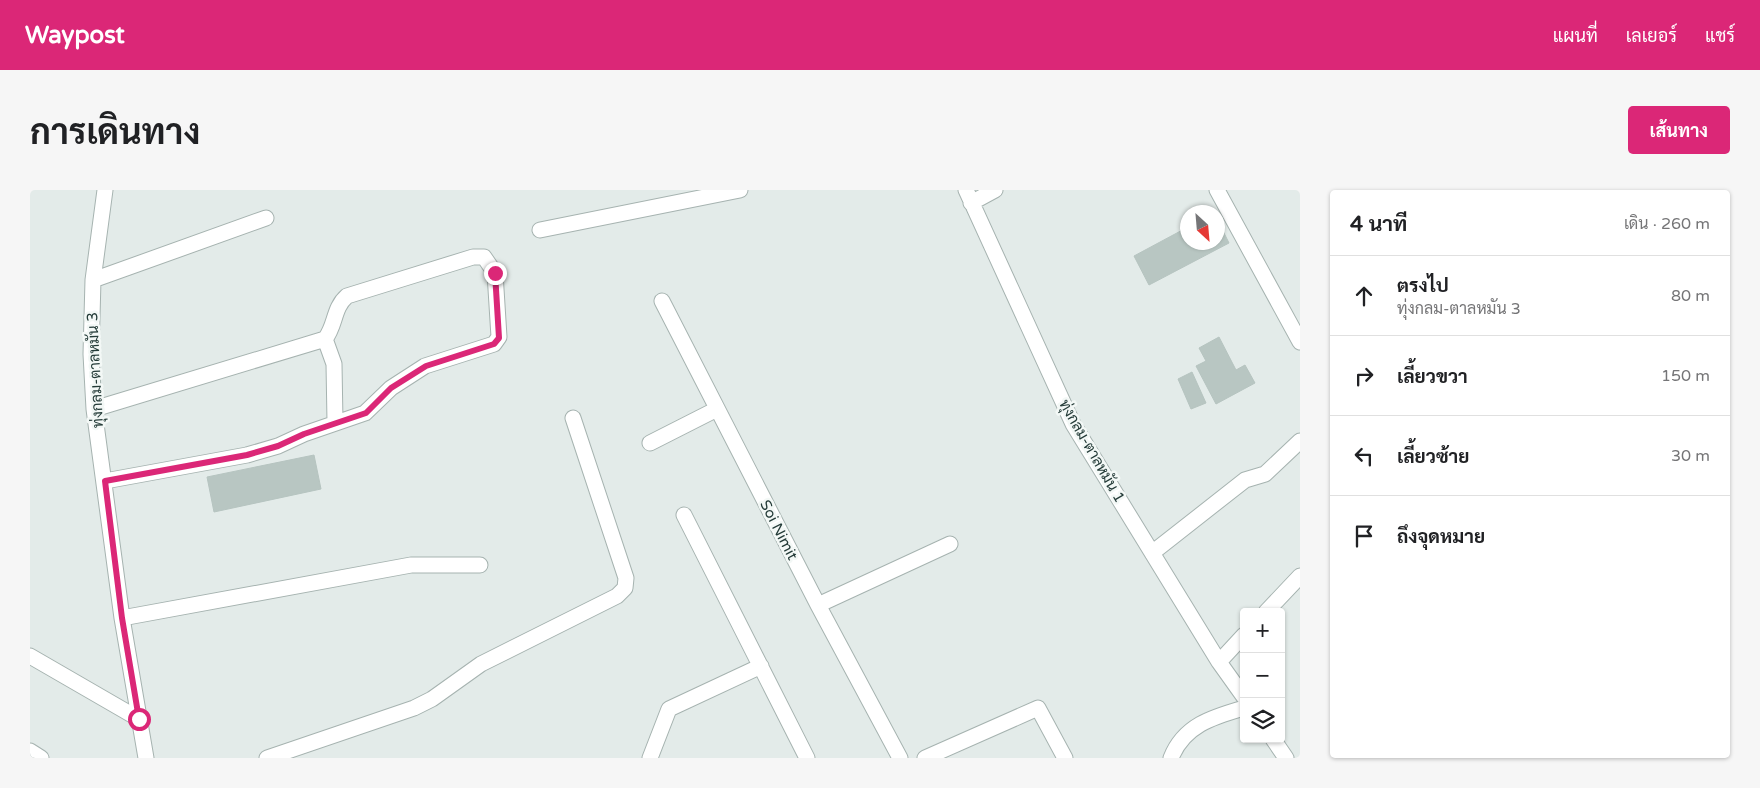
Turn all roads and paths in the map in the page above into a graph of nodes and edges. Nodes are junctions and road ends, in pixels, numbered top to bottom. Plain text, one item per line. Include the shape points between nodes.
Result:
1 (105, 190) edge
2 (740, 190) edge
3 (995, 190) edge
4 (1217, 190) edge
5 (969, 196) edge
6 (266, 218) dead end
7 (540, 230) dead end
8 (93, 280) junction
9 (662, 301) dead end
10 (325, 338) junction
11 (1300, 342) edge
12 (717, 408) junction
13 (94, 409) junction
14 (573, 418) dead end
15 (335, 422) junction
16 (1300, 441) edge
17 (650, 443) dead end
18 (105, 481) junction
19 (684, 515) dead end
20 (950, 544) dead end
21 (1152, 554) junction
22 (480, 565) dead end
23 (1300, 576) edge
24 (818, 605) junction
25 (1270, 608) edge
26 (122, 618) junction
27 (1240, 639) edge
28 (30, 656) edge
29 (1219, 662) junction
30 (761, 666) junction
31 (1240, 691) edge
32 (1240, 709) edge
33 (139, 719) junction
34 (1276, 743) edge
35 (30, 751) edge
36 (298, 754) edge
37 (41, 758) edge
38 (146, 758) edge
39 (267, 758) edge
40 (650, 758) edge
41 (807, 758) edge
42 (900, 758) edge
43 (925, 758) edge
44 (1065, 758) edge
45 (1172, 758) edge
46 (1286, 758) edge

1 - 8 street, ทุ่งกลม-ตาลหมัน 3
2 - 7 street
3 - 5 street
4 - 11 street
5 - 21 street, ทุ่งกลม-ตาลหมัน 1 via 1073,424
6 - 8 street
8 - 13 street, ทุ่งกลม-ตาลหมัน 3 via 91,354
9 - 12 street, Soi Nimit
10 - 13 street
10 - 15 street via 334,364
10 - 15 street via 332,331 340,302 347,296 473,257 484,257 495,273 499,338 494,344 426,366 391,388 366,413
12 - 17 street
12 - 24 street, Soi Nimit
13 - 18 street, ทุ่งกลม-ตาลหมัน 3
14 - 36 street via 626,578 625,588 617,596 481,664 426,702
15 - 18 street via 247,455
16 - 21 street via 1265,474 1245,480
18 - 26 street, ทุ่งกลม-ตาลหมัน 3
19 - 30 street
20 - 24 street
21 - 29 street, ทุ่งกลม-ตาลหมัน 1
22 - 26 street via 411,565
23 - 25 street
24 - 42 street, Soi Nimit
26 - 33 street, ทุ่งกลม-ตาลหมัน 3
27 - 29 street
28 - 33 street
29 - 31 street, ทุ่งกลม-ตาลหมัน 1
30 - 40 street via 669,709
30 - 41 street
32 - 45 street via 1201,722 1184,736
33 - 38 street, ทุ่งกลม-ตาลหมัน 3
34 - 46 street
35 - 37 street
36 - 39 street
43 - 44 street via 1038,708

